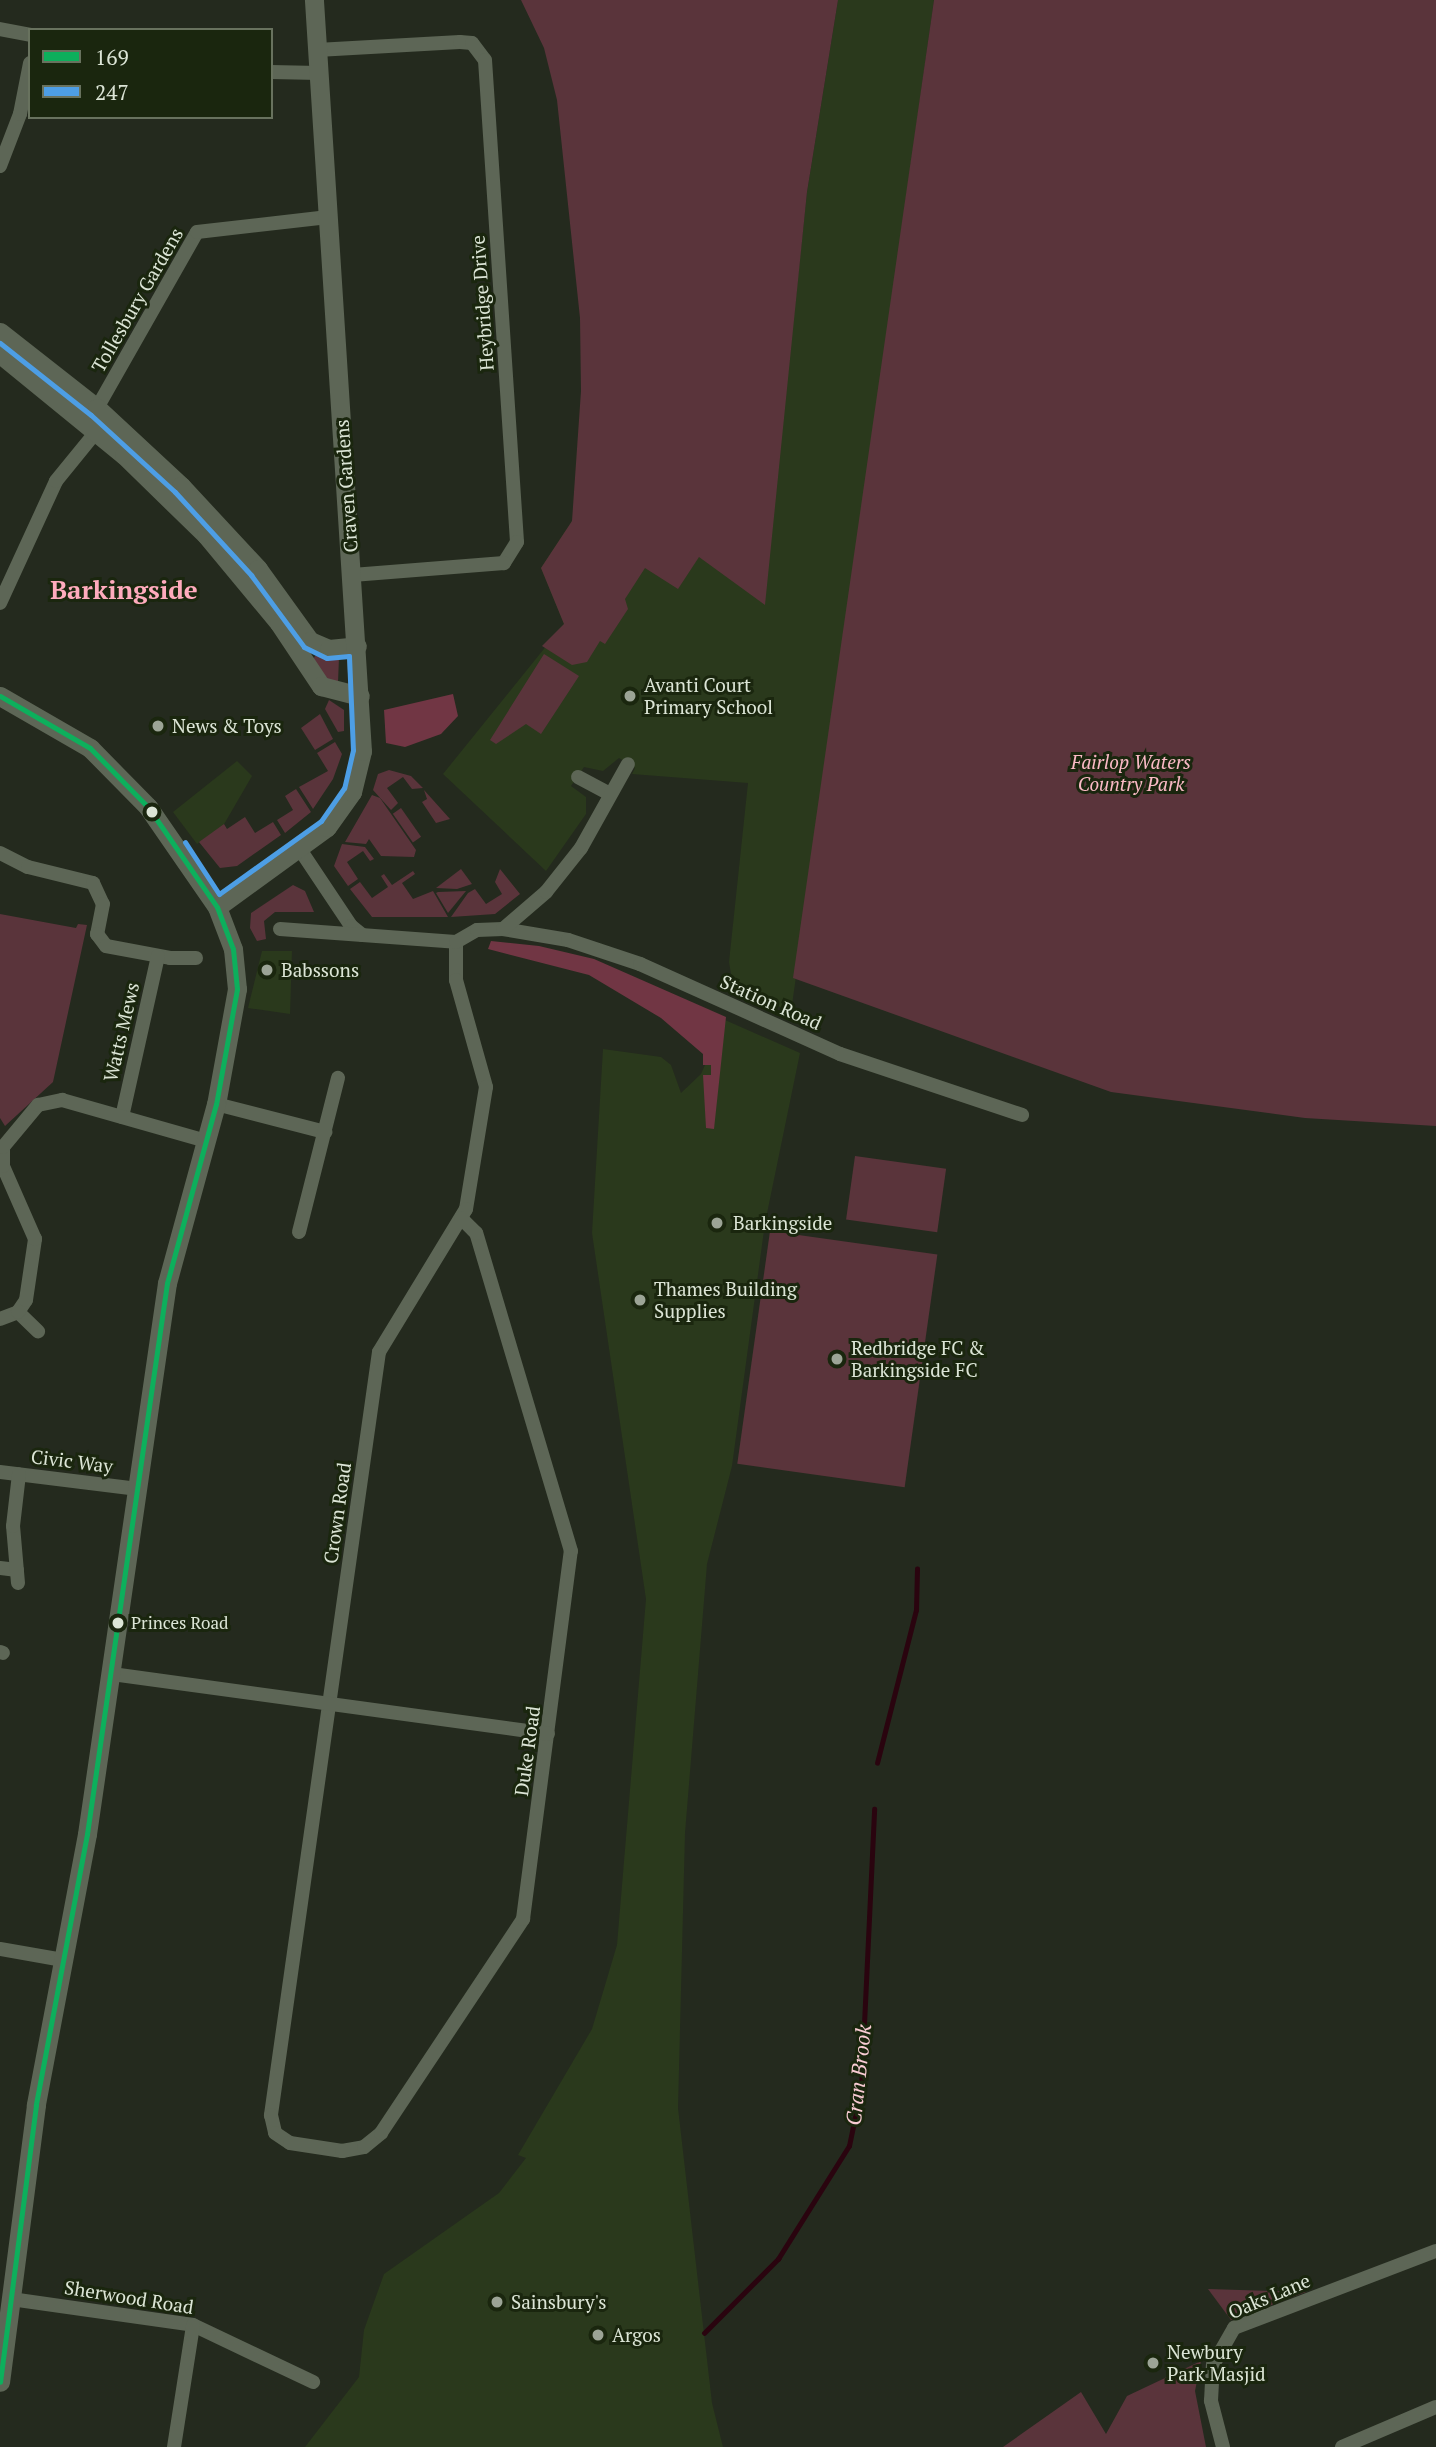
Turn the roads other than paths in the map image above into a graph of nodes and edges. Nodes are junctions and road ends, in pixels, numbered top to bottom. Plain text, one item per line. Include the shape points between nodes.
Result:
1 (314, 0) edge
2 (0, 29) edge
3 (28, 34) edge
4 (317, 50) junction
5 (273, 72) edge
6 (28, 73) edge
7 (319, 73) junction
8 (0, 166) edge
9 (328, 217) junction
10 (0, 332) edge
11 (0, 354) edge
12 (97, 408) junction
13 (96, 432) junction
14 (352, 575) junction
15 (0, 603) edge
16 (304, 646) junction
17 (357, 646) junction
18 (0, 696) edge
19 (360, 696) junction
20 (628, 764) dead end
21 (578, 777) dead end
22 (608, 793) junction
23 (299, 848) junction
24 (0, 853) edge
25 (217, 907) junction
26 (280, 929) dead end
27 (503, 929) junction
28 (362, 935) junction
29 (456, 943) junction
30 (158, 956) junction
31 (196, 958) dead end
32 (338, 1078) dead end
33 (216, 1104) junction
34 (1022, 1115) dead end
35 (122, 1117) junction
36 (325, 1132) junction
37 (206, 1141) junction
38 (461, 1217) junction
39 (299, 1232) dead end
40 (18, 1312) junction
41 (0, 1320) edge
42 (38, 1331) dead end
43 (0, 1472) edge
44 (19, 1474) junction
45 (138, 1489) junction
46 (0, 1568) edge
47 (112, 1674) junction
48 (330, 1705) junction
49 (548, 1734) junction
50 (0, 1949) edge
51 (63, 1960) junction
52 (271, 2115) joint
53 (1436, 2252) edge
54 (11, 2299) junction
55 (4, 2324) edge
56 (193, 2325) junction
57 (0, 2382) edge
58 (313, 2382) dead end
59 (1436, 2407) edge
60 (174, 2447) edge
61 (1223, 2447) edge
62 (1342, 2447) edge

1 - 4 street, Craven Gardens
2 - 3 street
4 - 7 street, Craven Gardens
4 - 14 street, Heybridge Drive via 460,42 472,43 485,60 517,542 504,563
5 - 7 street
6 - 8 street via 20,114
7 - 9 street, Craven Gardens
9 - 12 street, Tollesbury Gardens via 197,232
9 - 14 street, Craven Gardens
10 - 12 street
11 - 13 street
12 - 13 street, Tollesbury Gardens
12 - 16 street via 218,524 258,569
13 - 15 street via 56,481
13 - 16 street via 206,535
14 - 17 street, Craven Gardens
16 - 17 street
16 - 19 street via 321,686
17 - 19 street, Craven Gardens
18 - 25 street via 62,729 123,777
19 - 23 street, Craven Gardens via 362,751 352,792 327,827
20 - 22 street
21 - 22 street
22 - 27 street via 601,816 563,873
23 - 25 street, Craven Gardens
23 - 28 street via 351,926
24 - 30 street via 28,867 93,883 103,904 100,941
25 - 33 street via 233,949 237,989
26 - 28 street
27 - 29 street via 477,930
27 - 34 street, Station Road via 568,940 640,964 852,1058
28 - 29 street
29 - 38 street, Crown Road via 456,979 486,1087
30 - 31 street
30 - 35 street, Watts Mews
32 - 36 street
33 - 36 street
33 - 37 street
35 - 37 street
35 - 40 street via 52,1099 38,1105 5,1141 3,1166 35,1239 26,1300
36 - 39 street
37 - 45 street via 167,1283
38 - 48 street, Crown Road via 379,1352
38 - 49 street, Duke Road via 475,1234 571,1551
40 - 41 street
40 - 42 street
43 - 44 street, Civic Way
44 - 45 street, Civic Way
44 - 46 street via 13,1525 18,1577
45 - 47 street
47 - 48 street
47 - 51 street
48 - 49 street
48 - 52 street, Crown Road
49 - 52 street, Duke Road via 520,1926 381,2133 364,2147 342,2151 290,2143 275,2133
50 - 51 street
51 - 54 street via 36,2105
53 - 61 street, Oaks Lane via 1234,2328 1213,2365 1211,2401
54 - 55 street
54 - 56 street, Sherwood Road
55 - 57 street
56 - 58 street, Sherwood Road
56 - 60 street
59 - 62 street

